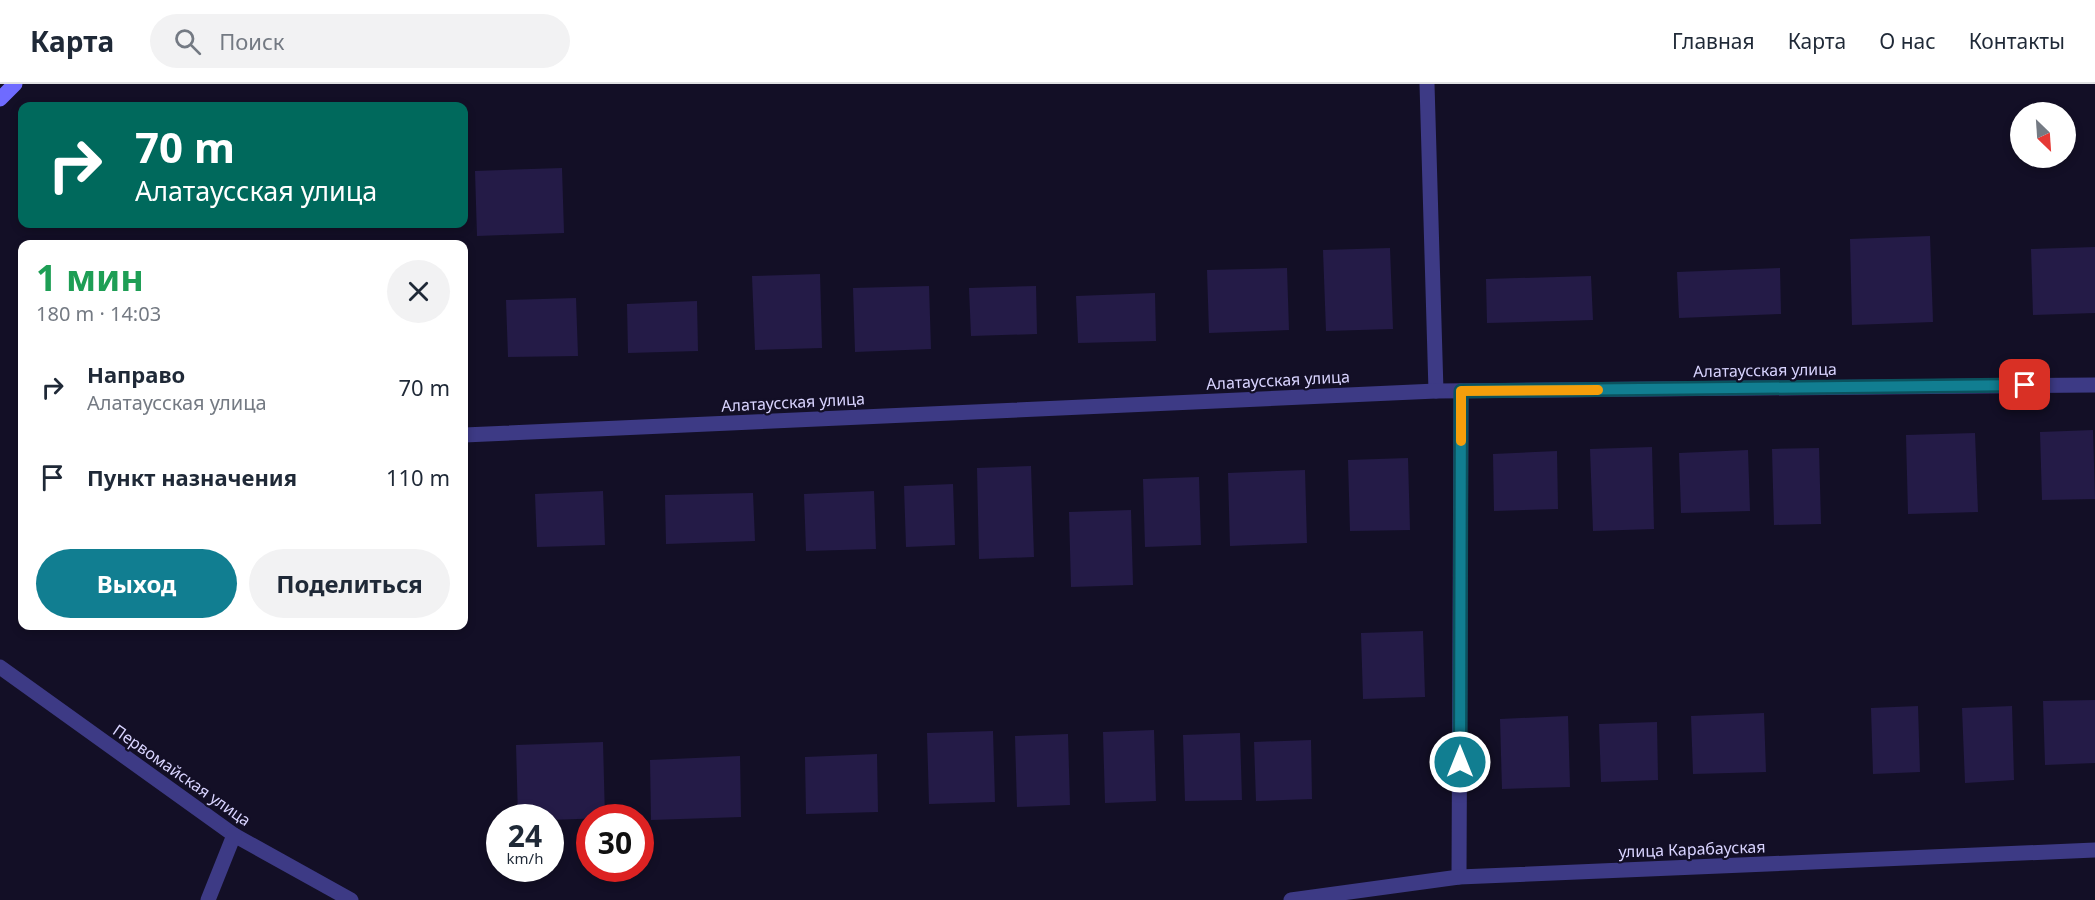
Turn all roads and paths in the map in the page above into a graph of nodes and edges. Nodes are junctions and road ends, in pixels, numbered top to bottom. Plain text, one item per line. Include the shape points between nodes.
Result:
1 (15, 84) edge
2 (1428, 84) edge
3 (0, 99) edge
4 (2095, 385) edge
5 (1436, 391) junction
6 (1461, 391) junction
7 (468, 435) edge
8 (0, 668) edge
9 (234, 835) junction
10 (2095, 850) edge
11 (1459, 877) junction
12 (208, 900) edge
13 (351, 900) edge
14 (1291, 900) edge

1 - 3 main road
2 - 5 street
4 - 6 street, Алатаусская улица
5 - 6 street, Алатаусская улица
5 - 7 street, Алатаусская улица
6 - 11 street
8 - 9 street, Первомайская улица
9 - 12 street
9 - 13 street, Первомайская улица
10 - 11 street, улица Карабауская
11 - 14 street, улица Карабауская

